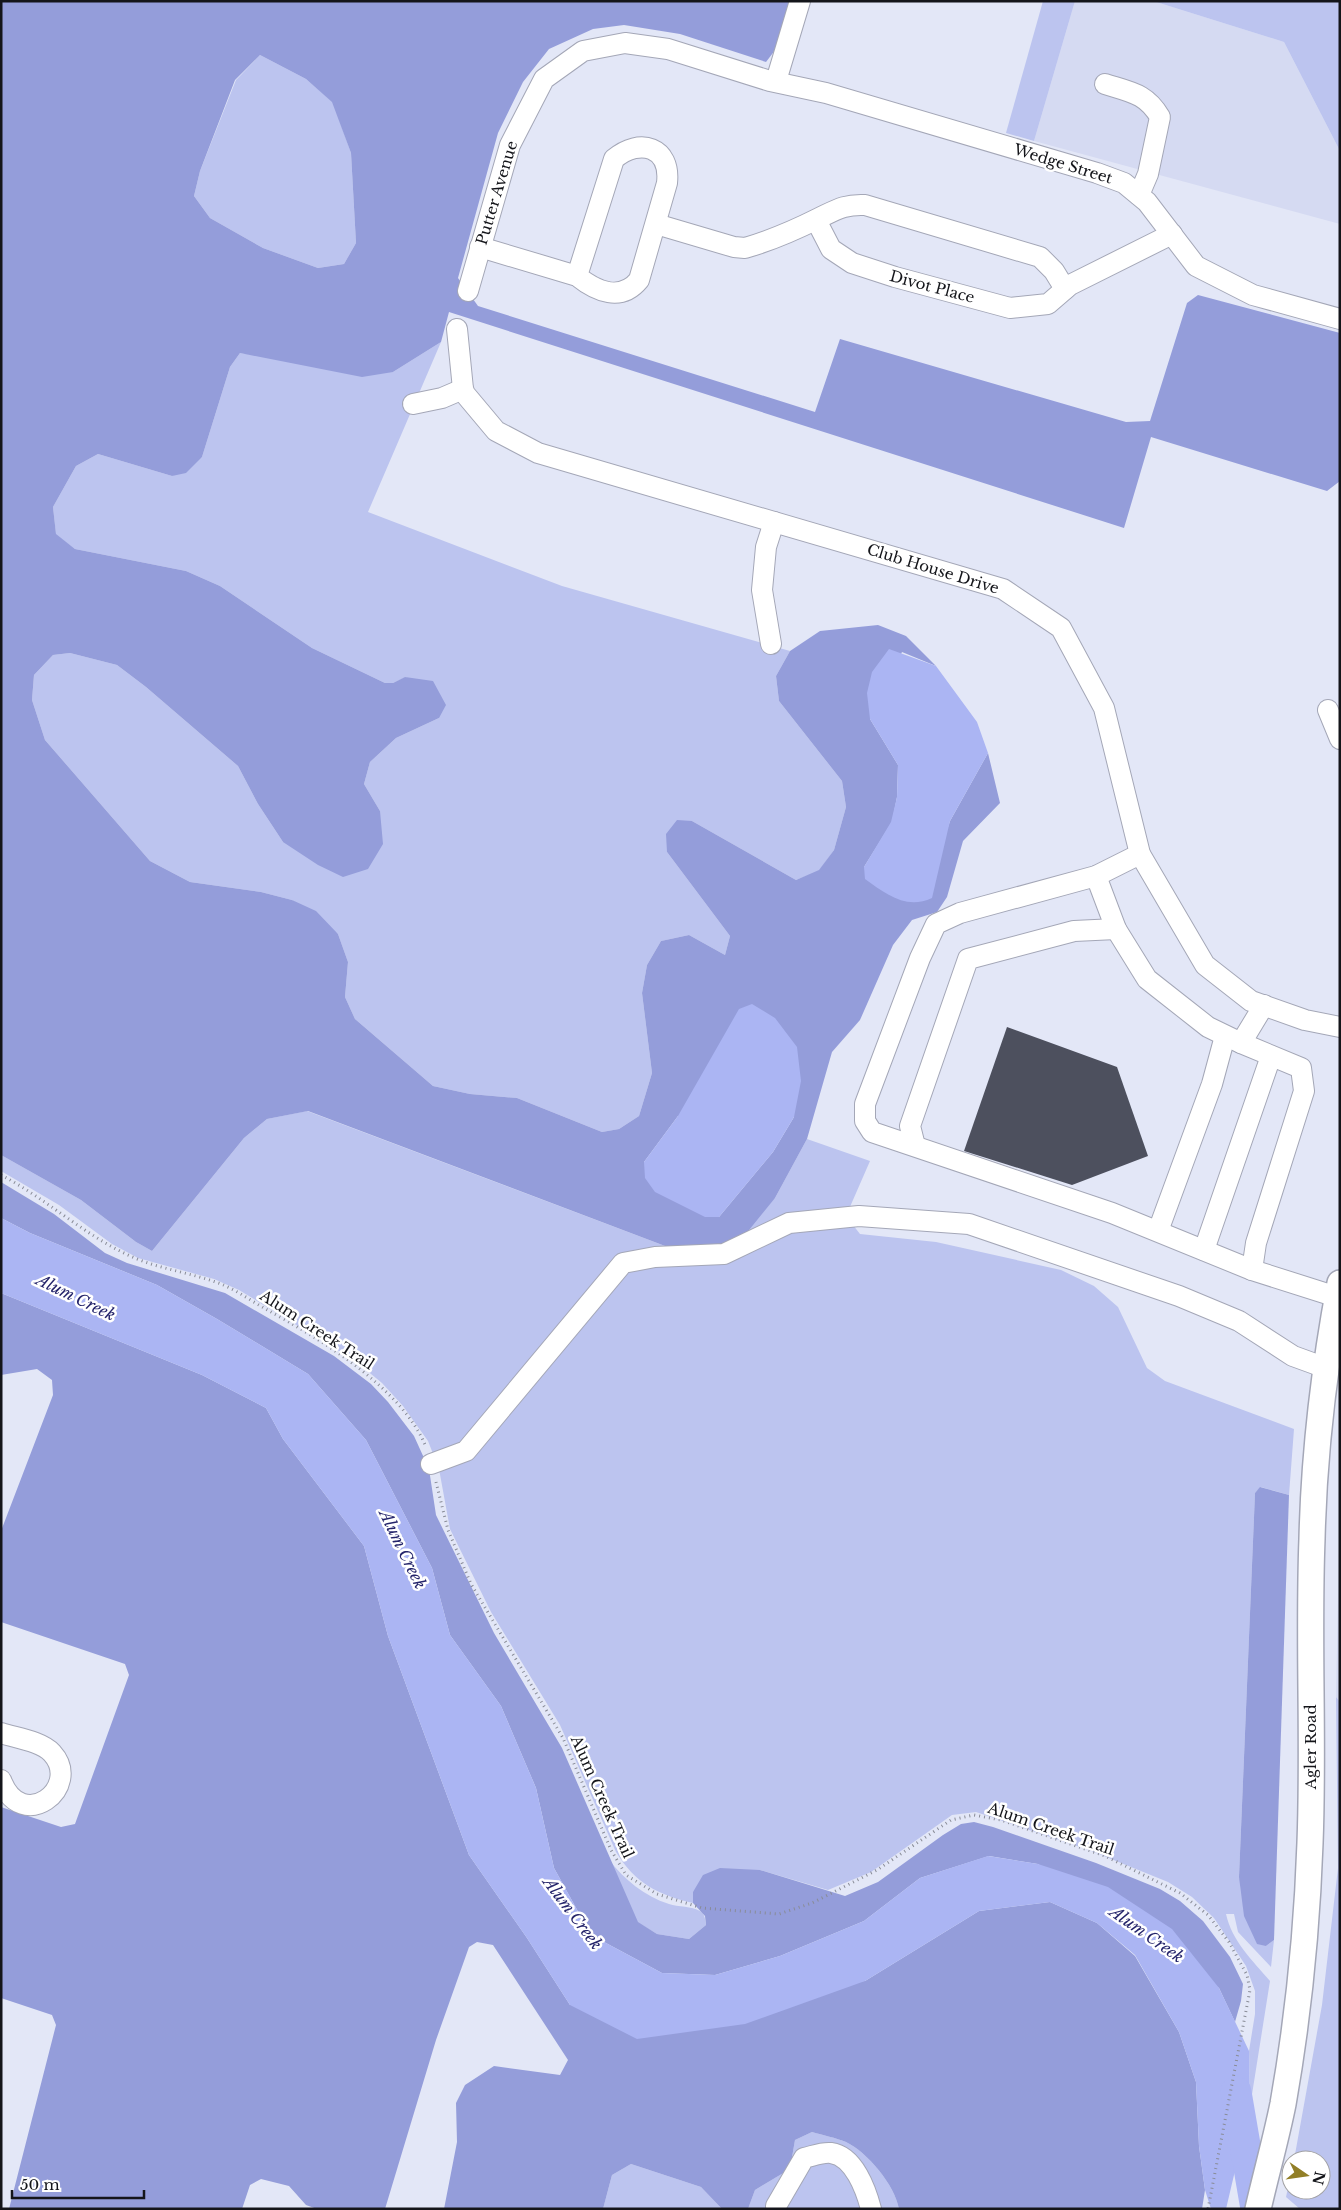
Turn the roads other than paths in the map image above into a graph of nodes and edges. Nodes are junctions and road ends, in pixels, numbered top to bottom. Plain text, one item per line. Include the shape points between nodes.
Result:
1 (800, 1) edge
2 (776, 81) junction
3 (1105, 84) dead end
4 (1139, 195) junction
5 (816, 220) junction
6 (656, 224) junction
7 (1172, 234) junction
8 (480, 247) junction
9 (577, 276) junction
10 (1065, 289) junction
11 (468, 290) dead end
12 (1340, 319) edge
13 (457, 329) dead end
14 (463, 389) junction
15 (413, 404) dead end
16 (774, 522) junction
17 (770, 644) dead end
18 (1328, 710) dead end
19 (1340, 739) edge
20 (1140, 854) junction
21 (1096, 876) junction
22 (1116, 929) junction
23 (1264, 1005) junction
24 (1340, 1027) edge
25 (1233, 1040) junction
26 (1271, 1056) junction
27 (915, 1146) junction
28 (1158, 1231) junction
29 (1204, 1250) junction
30 (1252, 1270) junction
31 (1338, 1290) edge
32 (1326, 1368) junction
33 (431, 1464) road end
34 (1, 1733) edge
35 (1, 1780) edge
36 (776, 2206) dead end
37 (871, 2209) edge
38 (1258, 2209) edge

1 - 2 street
2 - 4 street, Wedge Street via 1097,173 1124,184
2 - 8 street, Putter Avenue via 668,49 625,43 583,51 544,79 510,145
3 - 4 street via 1141,96 1152,103 1160,117 1148,174
4 - 7 street, Wedge Street
5 - 6 street via 745,248
5 - 10 street via 849,204 865,205 1040,257
5 - 10 street, Divot Place via 831,249 852,263 895,277 1010,308 1048,304
6 - 9 street via 639,280 631,290 618,294 589,286
6 - 9 street via 668,169 662,156 650,148 624,151 614,159
7 - 10 street, Divot Place
7 - 12 street, Wedge Street via 1196,266 1253,295
8 - 9 street
8 - 11 street, Putter Avenue
13 - 14 street
14 - 15 street via 442,398
14 - 16 street, Club House Drive via 496,431 538,453
16 - 17 street via 766,547 762,590
16 - 20 street, Club House Drive via 1003,590 1061,628 1104,708
18 - 19 street
20 - 21 street
20 - 23 street, Club House Drive via 1205,965 1251,1000
21 - 22 street
21 - 27 street via 960,913 936,924 865,1104 865,1121 872,1132
22 - 25 street via 1147,980 1208,1027
22 - 27 street via 1074,931 968,959 910,1126
23 - 24 street, Club House Drive via 1305,1020
23 - 25 street
25 - 26 street
25 - 28 street via 1212,1084
26 - 29 street
26 - 30 street via 1301,1068 1304,1091 1256,1243
27 - 28 street
28 - 29 street
29 - 30 street
30 - 31 street
31 - 32 main road, Agler Road
32 - 33 street via 1293,1356 1239,1321 1179,1296 969,1224 858,1216 789,1223 724,1254 655,1257 623,1263 466,1451
32 - 38 main road, Agler Road via 1312,1538 1310,1844 1304,1932 1282,2105
34 - 35 street via 51,1752 59,1766 60,1782 52,1796 39,1804 24,1805 9,1796
36 - 37 street via 804,2158 831,2153 841,2156 851,2166

